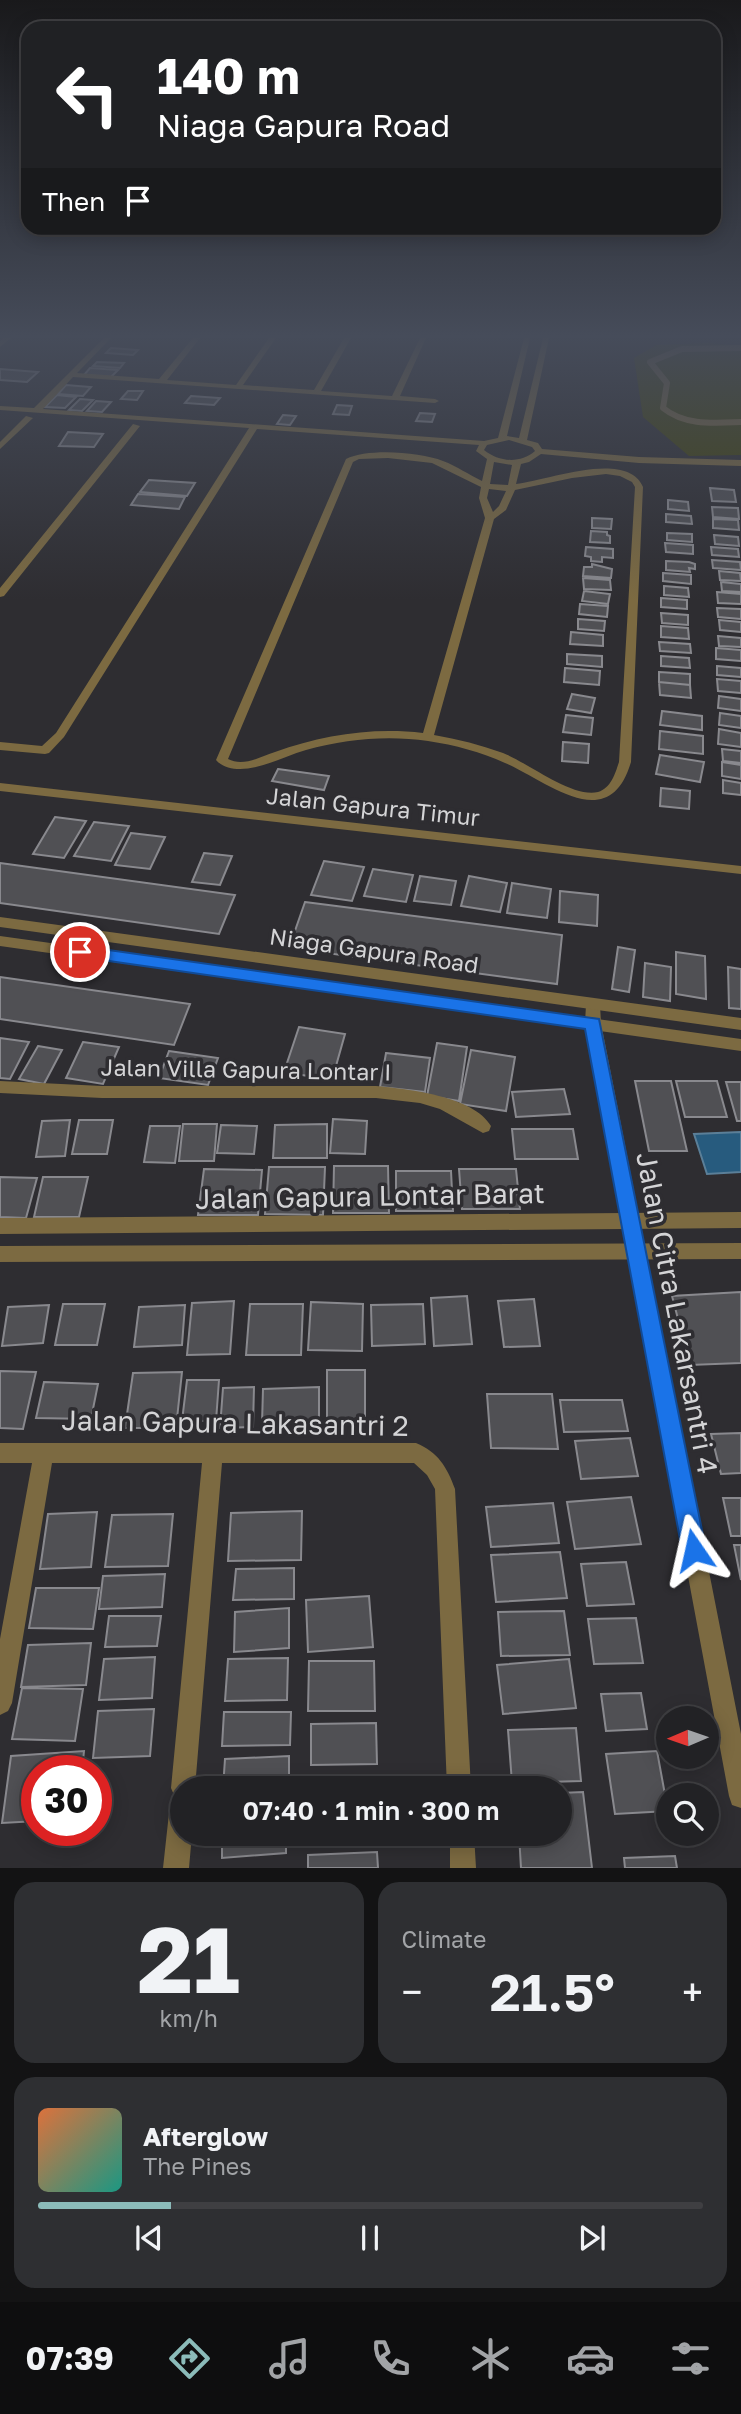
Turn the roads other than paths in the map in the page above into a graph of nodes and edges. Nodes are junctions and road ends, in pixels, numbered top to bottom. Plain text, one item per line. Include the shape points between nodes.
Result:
1 (22, 425) edge
2 (125, 425) edge
3 (205, 425) edge
4 (505, 425) edge
5 (526, 425) edge
6 (136, 426) junction
7 (252, 430) junction
8 (502, 438) junction
9 (523, 440) junction
10 (0, 447) edge
11 (482, 447) junction
12 (539, 452) junction
13 (491, 459) junction
14 (517, 462) junction
15 (741, 463) edge
16 (486, 488) junction
17 (512, 488) junction
18 (490, 518) junction
19 (0, 594) edge
20 (428, 737) junction
21 (0, 746) edge
22 (0, 787) edge
23 (741, 870) edge
24 (0, 922) edge
25 (0, 941) edge
26 (593, 1014) junction
27 (741, 1024) edge
28 (741, 1045) edge
29 (0, 1087) edge
30 (483, 1126) dead end
31 (630, 1220) junction
32 (741, 1220) edge
33 (0, 1226) edge
34 (741, 1251) edge
35 (636, 1252) junction
36 (0, 1254) edge
37 (0, 1453) edge
38 (44, 1453) junction
39 (214, 1453) junction
40 (0, 1703) edge
41 (184, 1776) edge
42 (458, 1776) edge
43 (741, 1796) edge
44 (178, 1846) edge
45 (462, 1846) edge
46 (176, 1868) edge
47 (463, 1868) edge

1 - 10 street
2 - 6 street
3 - 7 street
4 - 8 street
5 - 9 street
6 - 7 street
6 - 19 street
7 - 11 street
7 - 21 street via 60,735 45,750
8 - 9 street
8 - 11 street
9 - 12 street
11 - 13 street
12 - 14 street
12 - 15 street
13 - 14 street
13 - 16 street
14 - 17 street
16 - 17 street
16 - 18 street via 484,507
16 - 20 street via 435,461 364,457 349,461 222,760 248,765 344,738
17 - 18 street via 500,512
17 - 20 street via 585,472 630,477 639,485 625,762 620,779 608,792 592,797 491,753
18 - 20 street
22 - 23 street, Jalan Gapura Timur
24 - 26 street, Niaga Gapura Road
25 - 26 street, Niaga Gapura Road
26 - 27 street, Niaga Gapura Road
26 - 28 street, Niaga Gapura Road
26 - 31 street, Jalan Citra Lakarsantri 4
29 - 30 street, Jalan Villa Gapura Lontar I via 102,1092 376,1092 444,1103
31 - 32 street, Jalan Gapura Lontar Barat
31 - 33 street, Jalan Gapura Lontar Barat
31 - 35 street, Jalan Citra Lakarsantri 4
34 - 35 street
35 - 36 street
35 - 43 street, Jalan Citra Lakarsantri 4
37 - 38 street, Jalan Gapura Lakasantri 2
38 - 39 street, Jalan Gapura Lakasantri 2
38 - 40 street
39 - 41 street
39 - 42 street, Jalan Gapura Lakasantri 2 via 416,1454 434,1465 444,1489
44 - 46 street
45 - 47 street

